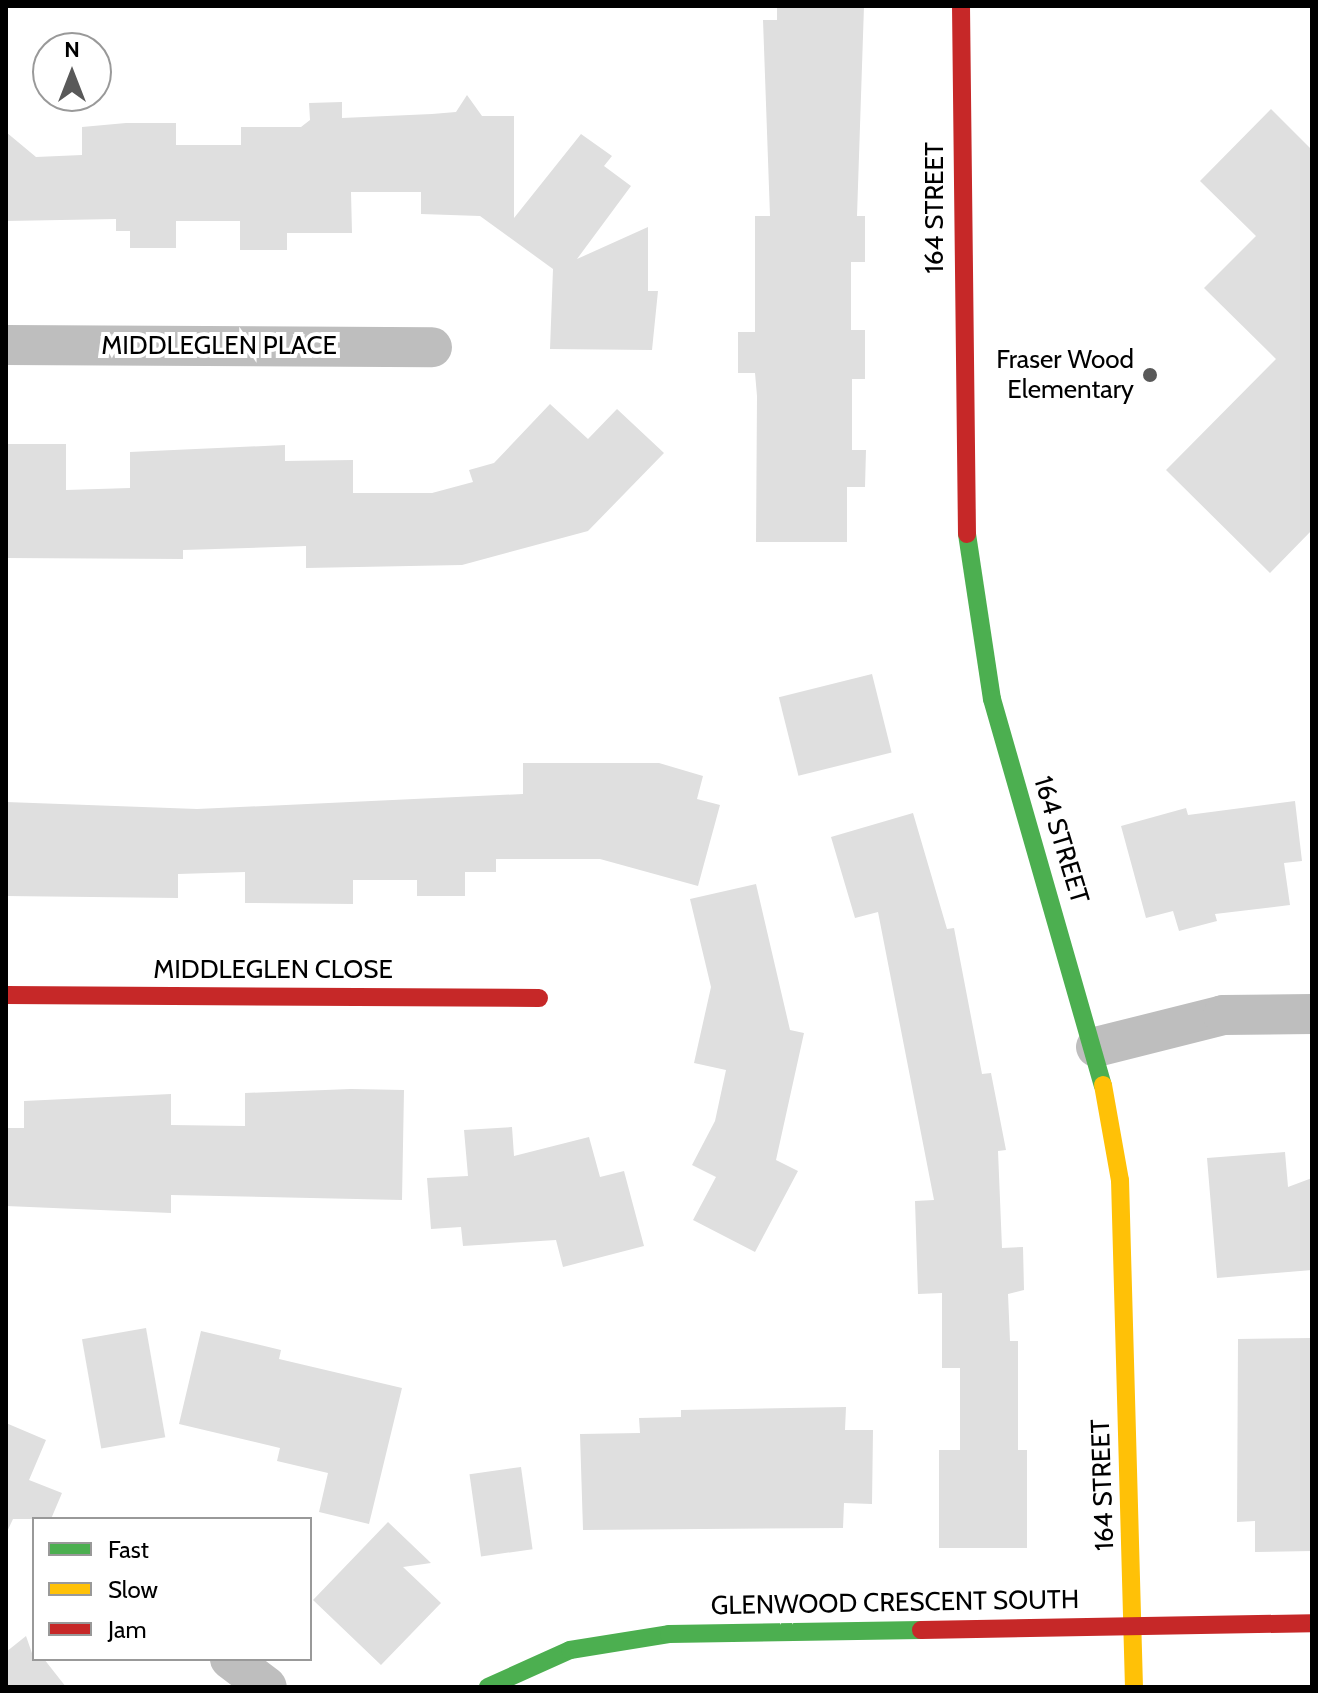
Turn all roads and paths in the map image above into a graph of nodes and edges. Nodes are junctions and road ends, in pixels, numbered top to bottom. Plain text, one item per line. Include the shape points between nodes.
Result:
1 (961, 6) edge
2 (6, 345) edge
3 (432, 347) dead end
4 (6, 995) edge
5 (539, 998) dead end
6 (1312, 1014) edge
7 (1096, 1047) junction
8 (1312, 1623) edge
9 (1133, 1624) junction
10 (233, 1661) edge
11 (267, 1687) edge
12 (488, 1687) edge
13 (1134, 1687) edge

1 - 7 street, 164 STREET via 963,437 974,602 992,699
2 - 3 street, MIDDLEGLEN PLACE
4 - 5 street, MIDDLEGLEN CLOSE
6 - 7 street via 1223,1015
7 - 9 street, 164 STREET via 1120,1180
8 - 9 street, GLENWOOD CRESCENT SOUTH
9 - 12 street, GLENWOOD CRESCENT SOUTH via 669,1634 570,1650
9 - 13 street, 164 STREET
10 - 11 street

